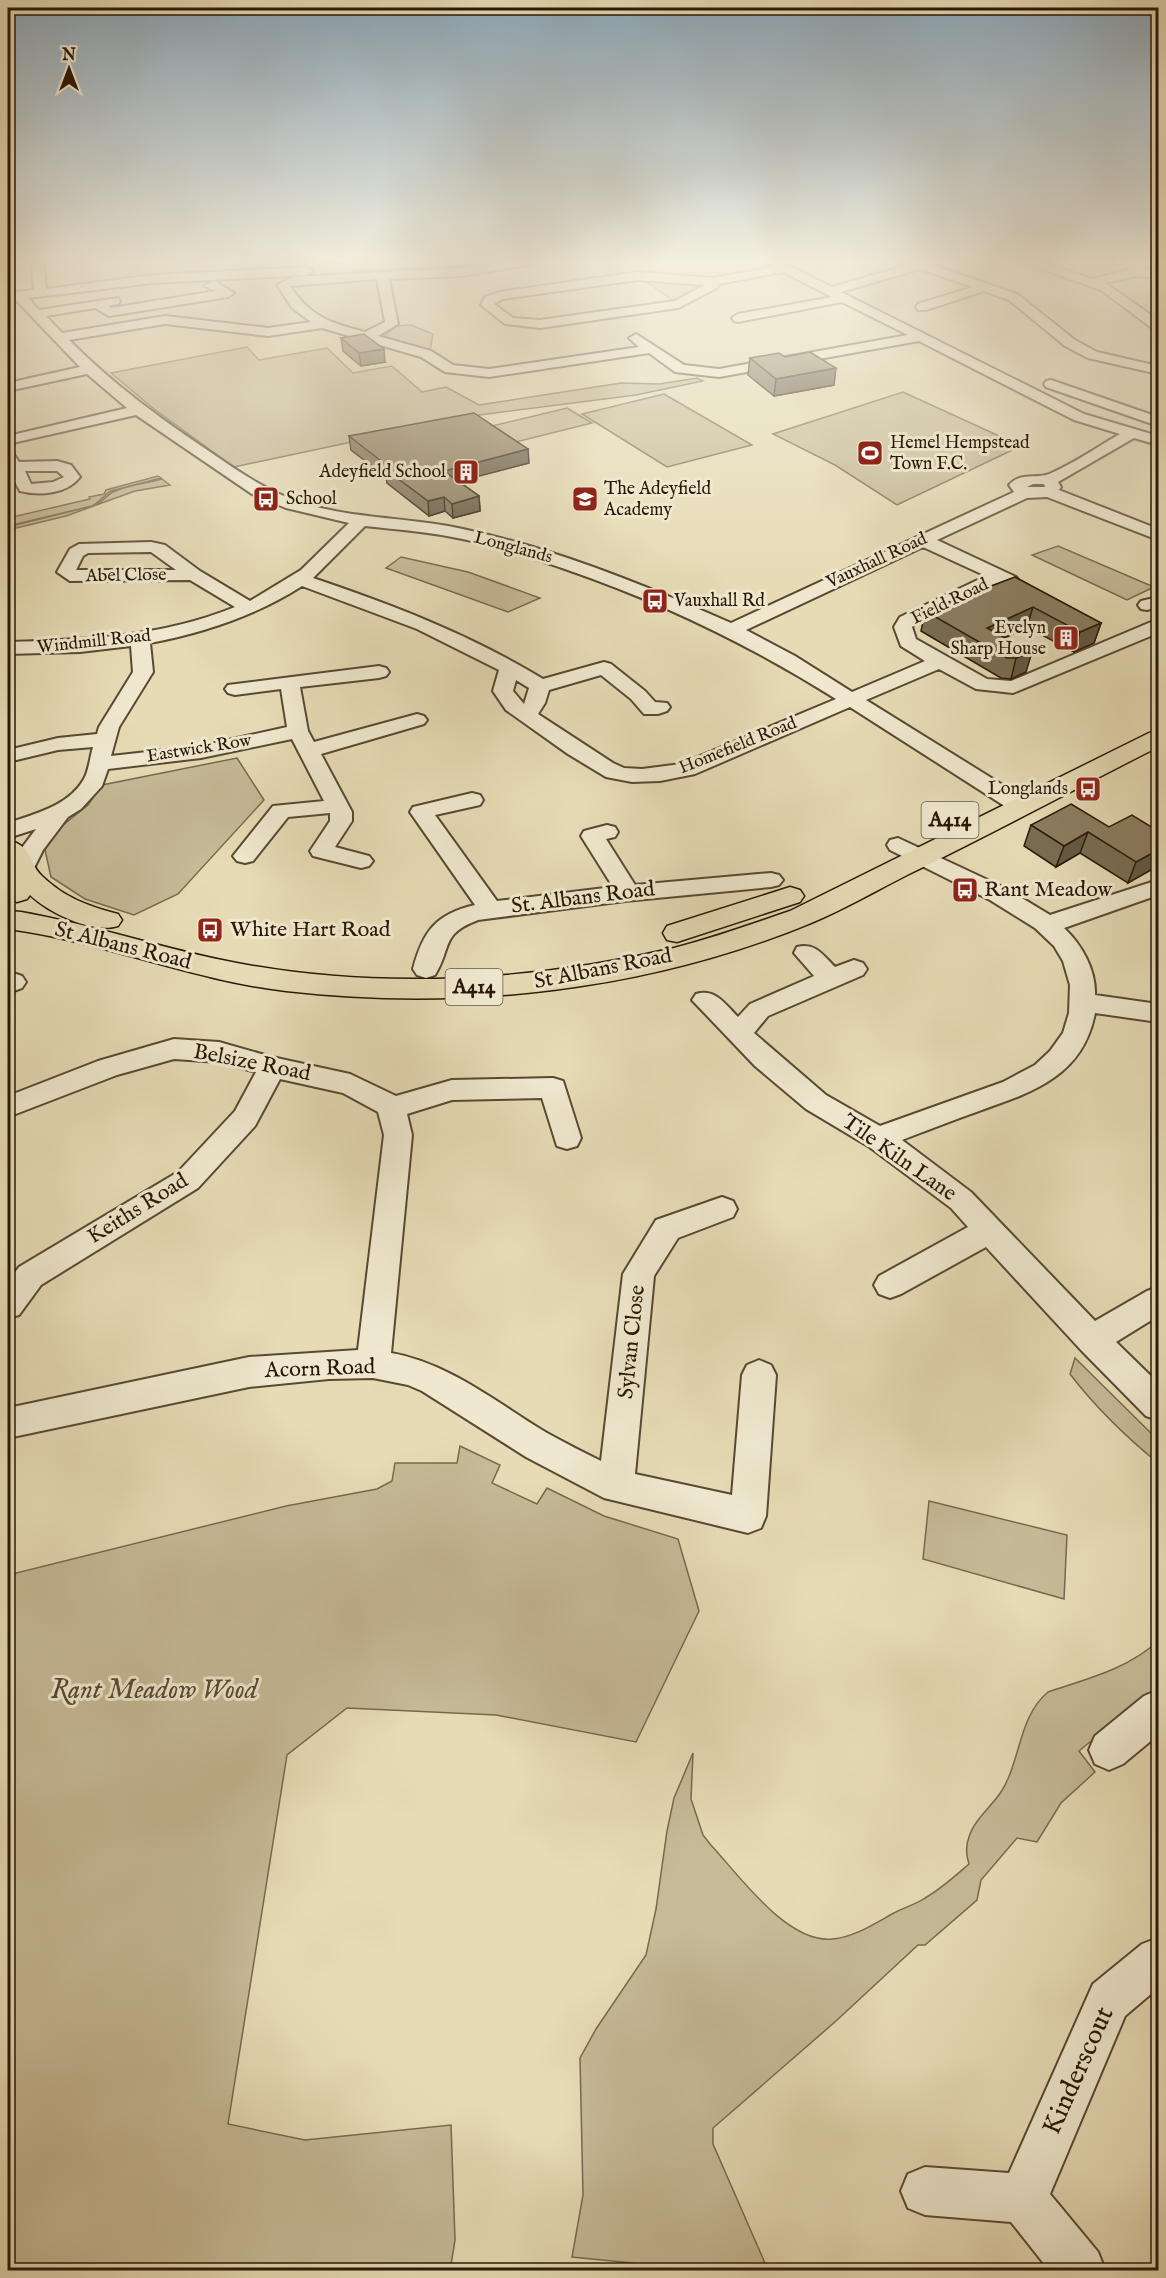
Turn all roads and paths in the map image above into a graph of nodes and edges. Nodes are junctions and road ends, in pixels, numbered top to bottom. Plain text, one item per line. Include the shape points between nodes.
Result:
1 (87, 366) edge
2 (446, 366) edge
3 (534, 366) edge
4 (676, 366) edge
5 (756, 366) edge
6 (979, 366) edge
7 (1011, 366) edge
8 (1142, 366) edge
9 (90, 369) junction
10 (1017, 369) dead end
11 (1158, 370) edge
12 (1039, 379) dead end
13 (8, 387) edge
14 (138, 410) junction
15 (1158, 422) edge
16 (1131, 434) junction
17 (8, 440) edge
18 (1158, 441) edge
19 (1049, 486) junction
20 (361, 520) junction
21 (1158, 535) edge
22 (923, 540) junction
23 (194, 575) junction
24 (1001, 576) junction
25 (300, 580) junction
26 (1030, 593) edge
27 (248, 607) junction
28 (1158, 626) edge
29 (731, 630) junction
30 (1097, 631) edge
31 (140, 640) junction
32 (1116, 642) junction
33 (8, 648) edge
34 (940, 662) junction
35 (510, 667) junction
36 (378, 672) dead end
37 (290, 684) junction
38 (540, 686) junction
39 (235, 688) dead end
40 (855, 700) junction
41 (660, 707) dead end
42 (527, 715) junction
43 (1158, 717) edge
44 (417, 720) dead end
45 (298, 731) junction
46 (1158, 738) edge
47 (103, 740) junction
48 (310, 750) junction
49 (8, 756) edge
50 (99, 764) junction
51 (472, 800) dead end
52 (1012, 800) junction
53 (338, 806) junction
54 (60, 812) junction
55 (8, 831) edge
56 (567, 840) dead end
57 (911, 851) junction
58 (245, 856) dead end
59 (361, 861) dead end
60 (18, 864) edge
61 (771, 880) dead end
62 (1158, 886) edge
63 (628, 892) junction
64 (8, 903) edge
65 (491, 910) junction
66 (8, 920) edge
67 (1050, 924) junction
68 (806, 953) dead end
69 (426, 969) junction
70 (705, 1000) dead end
71 (1084, 1002) junction
72 (1158, 1013) edge
73 (739, 1033) junction
74 (272, 1067) junction
75 (8, 1107) edge
76 (391, 1108) junction
77 (567, 1138) dead end
78 (878, 1138) junction
79 (722, 1209) dead end
80 (990, 1230) junction
81 (890, 1285) dead end
82 (1158, 1300) edge
83 (8, 1305) edge
84 (1092, 1341) junction
85 (373, 1364) junction
86 (759, 1375) dead end
87 (1158, 1405) edge
88 (8, 1423) edge
89 (616, 1486) junction
90 (1158, 1710) edge
91 (1109, 1750) dead end
92 (1158, 1960) edge
93 (925, 2191) dead end
94 (1023, 2199) junction
95 (1080, 2271) edge

1 - 9 street, Longlands
2 - 3 street via 489,373
4 - 5 street via 719,373
6 - 16 street via 1079,417
7 - 10 street
8 - 11 street
9 - 13 street
9 - 14 street, Longlands
12 - 15 street
14 - 17 street
14 - 20 street, Longlands via 258,491 292,505
16 - 18 street
16 - 19 street, Vauxhall Road
19 - 21 street
19 - 22 street, Vauxhall Road via 1024,493
20 - 25 street, Windmill Road
20 - 29 street, Longlands via 447,531 532,551 632,586
22 - 24 street
22 - 29 street, Vauxhall Road
23 - 23 street, Abel Close via 159,549 142,546 85,548 76,554 66,572 76,577
23 - 27 street, Abel Close
24 - 26 street
24 - 34 street, Field Road via 907,621 903,627 908,642
25 - 27 street, Windmill Road
25 - 35 street via 429,626
27 - 31 street, Windmill Road
28 - 32 street
29 - 40 street, Longlands
30 - 32 street
31 - 33 street, Windmill Road via 58,648
31 - 47 street via 143,672
32 - 34 street via 1013,687 983,685
34 - 40 street
35 - 38 street
35 - 42 street, Homefield Road via 503,691 507,700
36 - 37 street
37 - 39 street
37 - 45 street
38 - 41 street via 604,668 651,710
38 - 42 street
40 - 42 street, Homefield Road via 687,769 658,776 614,772
40 - 52 street, Longlands
43 - 52 main road, St Albans Road / A414
44 - 48 street
45 - 48 street
45 - 50 street, Eastwick Row via 201,752
46 - 52 main road, St Albans Road / A414
47 - 49 street via 58,744
47 - 50 street
48 - 53 street
50 - 54 street via 94,782
51 - 65 street via 421,812
52 - 57 main road, St Albans Road / A414
53 - 58 street via 281,811
53 - 59 street via 341,821 321,851
54 - 55 street
54 - 60 street
56 - 63 street via 600,834
57 - 66 main road, St Albans Road / A414 via 800,917 658,961 529,984 375,988 285,981 239,974
57 - 67 street via 1012,900
57 - 69 main road, St Albans Road / A414 via 789,897 648,943 530,962
60 - 64 main road via 21,887
60 - 69 main road, St Albans Road / A414 via 48,898 79,914 178,939 297,961
61 - 63 street, St. Albans Road
62 - 67 street
63 - 65 street, St. Albans Road
65 - 69 street, St. Albans Road via 455,920 441,931 432,945
67 - 71 street via 1076,961
68 - 73 street via 843,974 759,1010
70 - 73 street, Tile Kiln Lane
71 - 72 street
71 - 78 street via 1076,1038 1057,1061 1036,1077
73 - 78 street, Tile Kiln Lane via 816,1102
74 - 75 street, Belsize Road via 219,1052 174,1049 108,1068
74 - 76 street, Belsize Road via 350,1083
74 - 83 street, Keiths Road via 245,1118 188,1180 30,1276
76 - 77 street via 452,1090 553,1088
76 - 85 street via 399,1135
78 - 80 street, Tile Kiln Lane via 961,1200
79 - 89 street, Sylvan Close via 667,1229 639,1274
80 - 81 street
80 - 84 street, Tile Kiln Lane
82 - 84 street
84 - 87 street, Tile Kiln Lane
85 - 88 street, Acorn Road via 249,1372
85 - 89 street, Acorn Road via 434,1380 538,1446
86 - 89 street, Acorn Road via 748,1516
90 - 91 street
92 - 94 street, Kinderscout via 1109,2000
93 - 94 street
94 - 95 street

